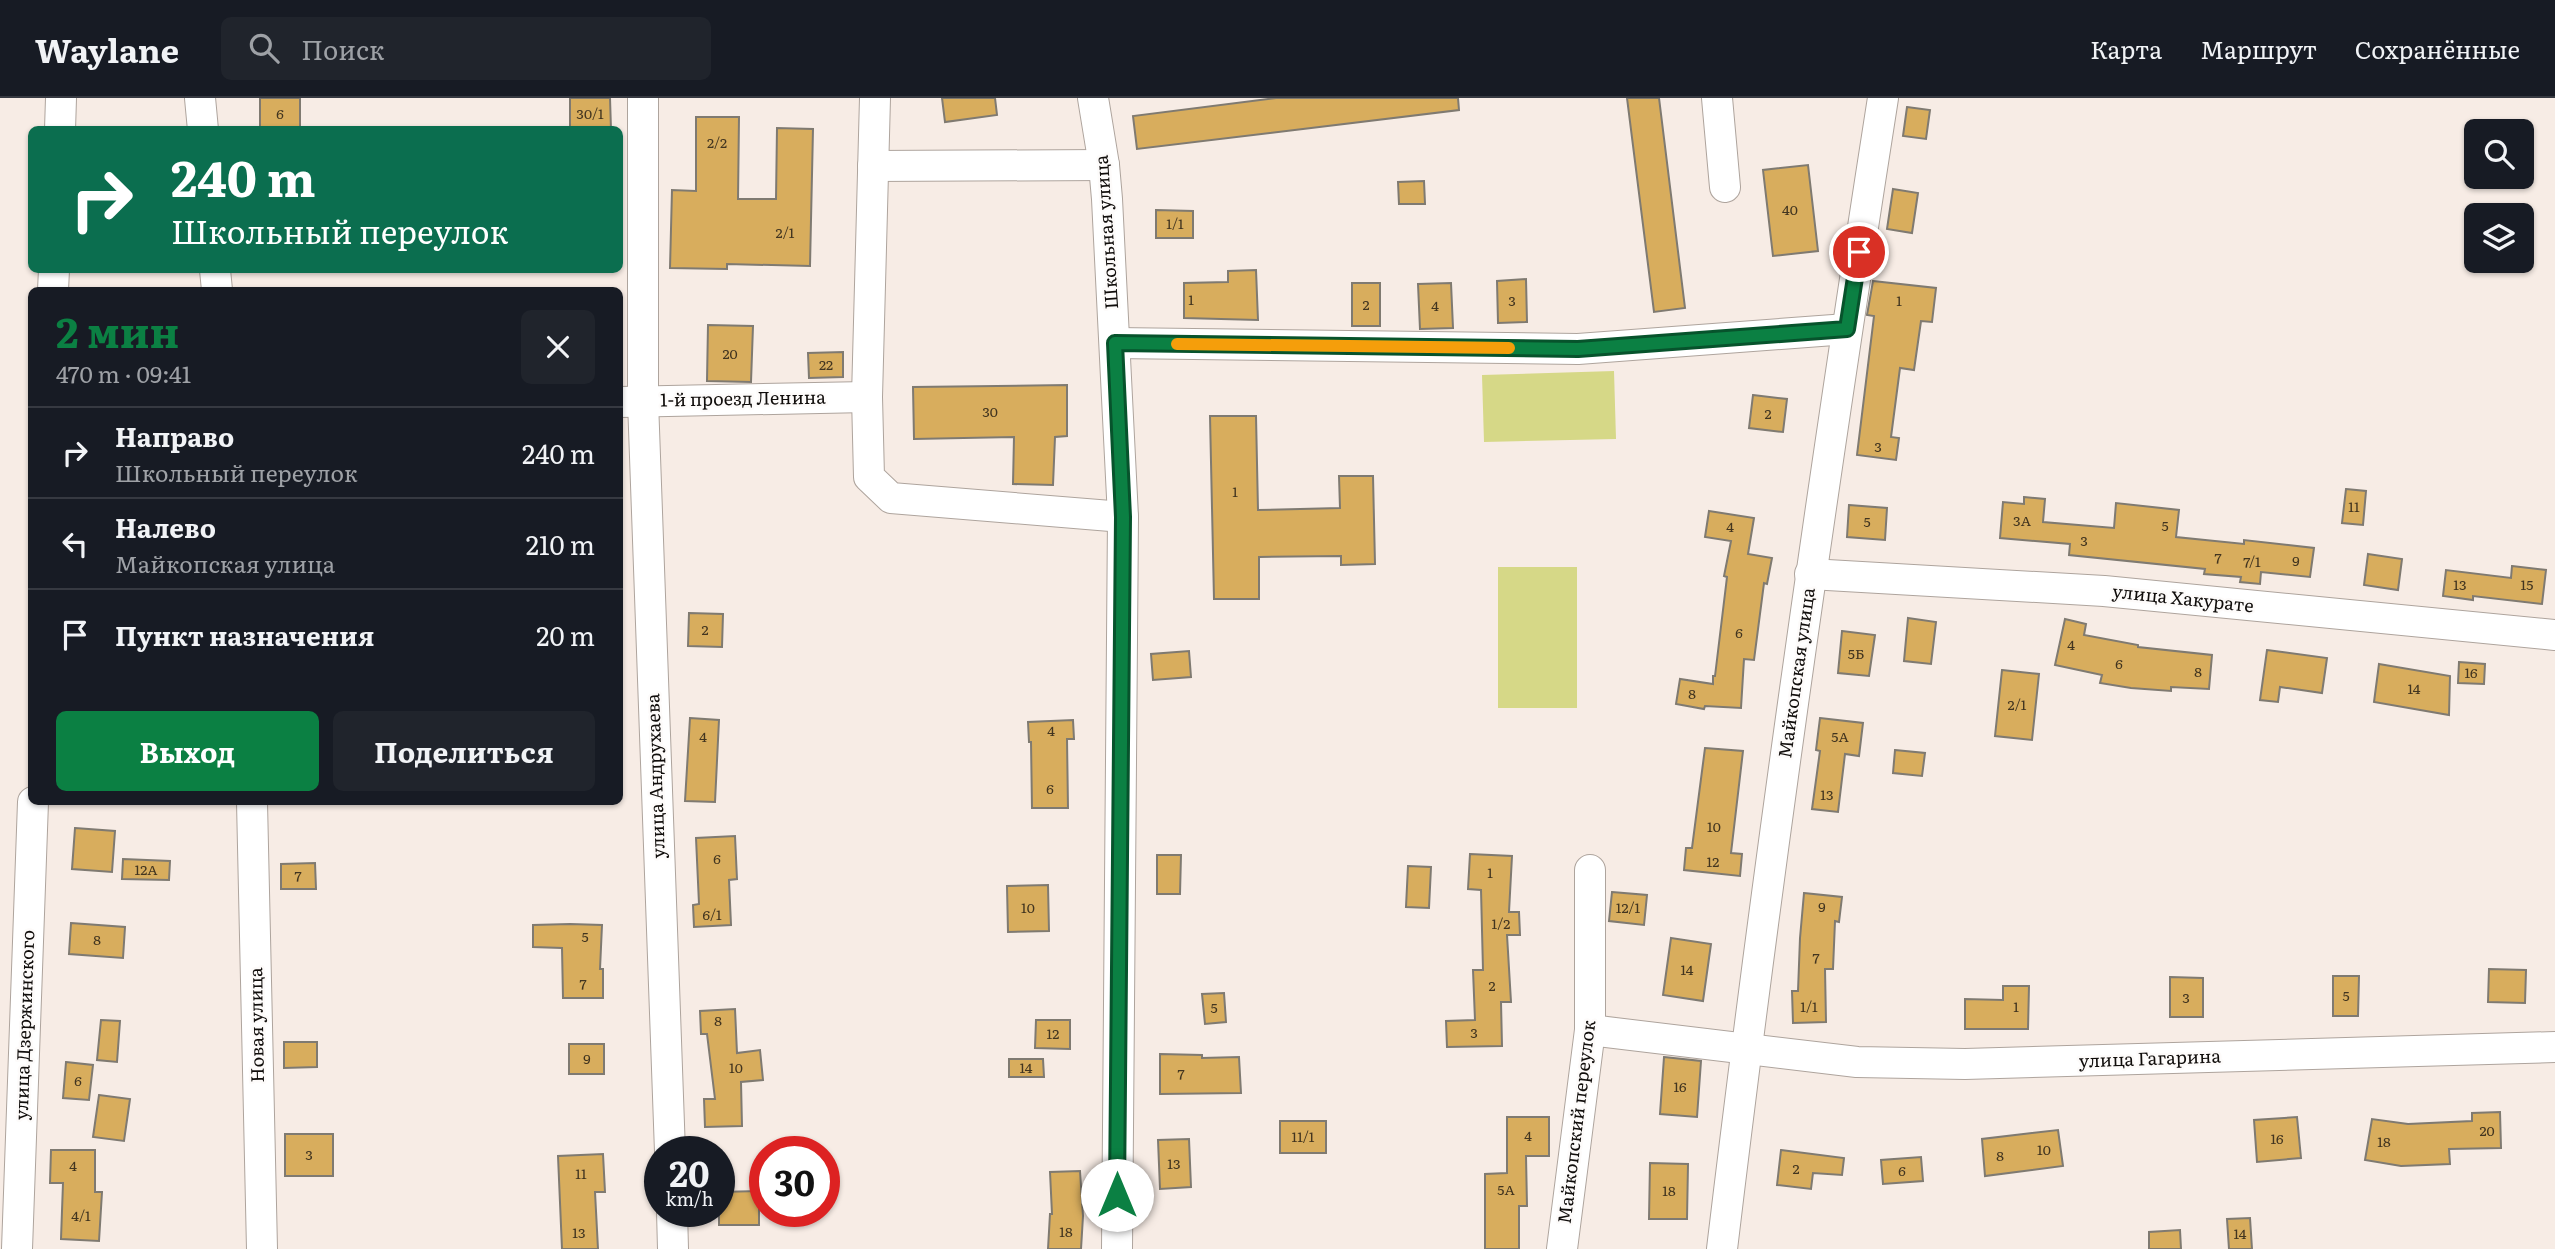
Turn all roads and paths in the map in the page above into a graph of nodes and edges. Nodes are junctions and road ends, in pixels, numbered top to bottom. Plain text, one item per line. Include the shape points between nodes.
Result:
1 (61, 98) edge
2 (200, 98) edge
3 (643, 98) edge
4 (876, 98) edge
5 (1093, 98) edge
6 (1717, 98) edge
7 (1883, 98) edge
8 (60, 126) edge
9 (203, 126) edge
10 (1104, 165) junction
11 (873, 166) junction
12 (1725, 187) dead end
13 (1847, 329) junction
14 (1115, 343) junction
15 (867, 397) junction
16 (631, 401) edge
17 (1123, 517) junction
18 (1810, 574) junction
19 (2555, 635) edge
20 (33, 805) edge
21 (252, 805) edge
22 (1590, 870) dead end
23 (1590, 1030) junction
24 (2555, 1047) edge
25 (1746, 1050) junction
26 (669, 1136) edge
27 (672, 1227) edge
28 (17, 1249) edge
29 (262, 1249) edge
30 (673, 1249) edge
31 (1117, 1249) edge
32 (1562, 1249) edge
33 (1722, 1249) edge

1 - 8 street
2 - 9 street
3 - 16 street, улица Андрухаева
4 - 11 street
5 - 10 street, Школьная улица
6 - 12 street
7 - 13 street, Майкопская улица
10 - 11 street
10 - 14 street, Школьная улица
11 - 15 street
13 - 14 street via 1578,349
13 - 18 street, Майкопская улица
14 - 17 street, Школьная улица
15 - 16 street, 1-й проезд Ленина
15 - 17 street via 869,477 891,498
16 - 26 street, улица Андрухаева
17 - 31 street, Школьная улица
18 - 19 street, улица Хакурате via 2104,591
18 - 25 street, Майкопская улица
20 - 28 street, улица Дзержинского
21 - 29 street, Новая улица
22 - 23 street, Майкопский переулок
23 - 25 street, улица Гагарина
23 - 32 street, Майкопский переулок
24 - 25 street, улица Гагарина via 1965,1064 1857,1062
25 - 33 street, Майкопская улица
27 - 30 street

